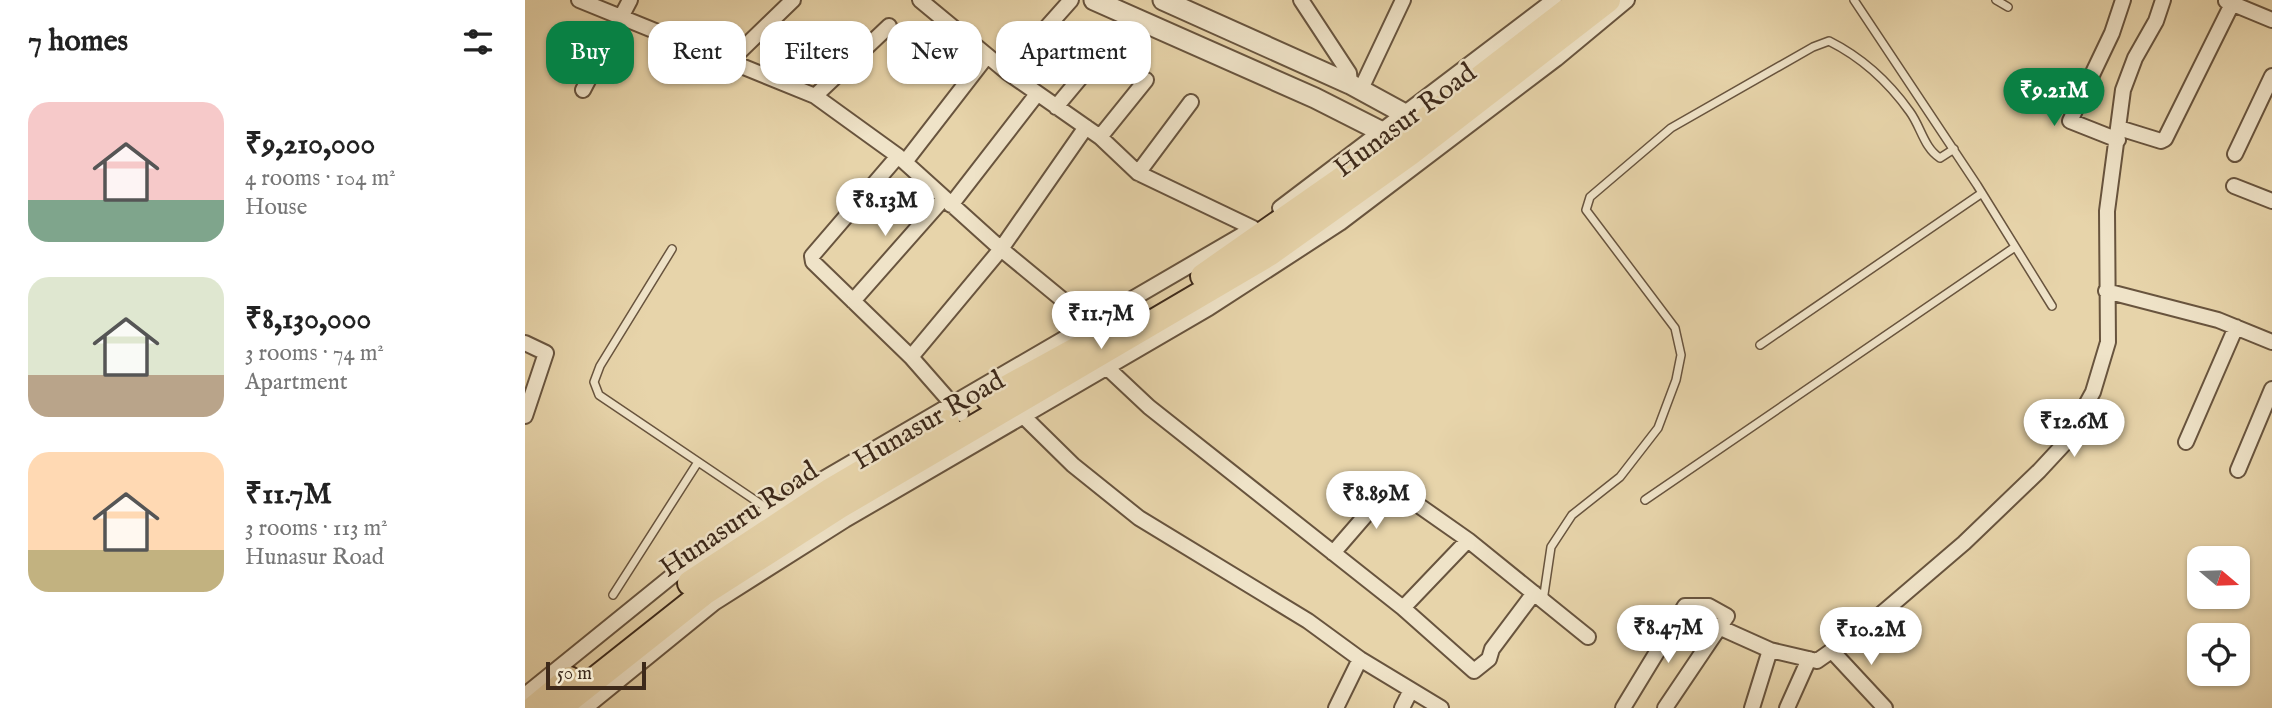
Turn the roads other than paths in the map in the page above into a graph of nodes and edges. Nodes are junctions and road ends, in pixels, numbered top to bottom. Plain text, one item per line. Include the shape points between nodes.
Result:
1 (579, 0) edge
2 (630, 0) edge
3 (793, 0) edge
4 (920, 0) edge
5 (1071, 0) edge
6 (1094, 0) edge
7 (1163, 0) edge
8 (1301, 0) edge
9 (1403, 0) edge
10 (1553, 0) edge
11 (1581, 0) edge
12 (1608, 0) edge
13 (1626, 0) edge
14 (1854, 0) edge
15 (1996, 0) edge
16 (2123, 0) edge
17 (2163, 0) edge
18 (2231, 1) edge
19 (2008, 7) dead end
20 (623, 16) junction
21 (1131, 17) junction
22 (2272, 20) edge
23 (1052, 21) edge
24 (648, 27) edge
25 (887, 28) edge
26 (746, 46) edge
27 (987, 56) junction
28 (996, 63) edge
29 (746, 68) edge
30 (2272, 76) edge
31 (1023, 84) edge
32 (1143, 84) edge
33 (1355, 87) junction
34 (583, 90) dead end
35 (1037, 94) junction
36 (815, 96) junction
37 (1191, 102) dead end
38 (1056, 107) junction
39 (1086, 127) junction
40 (1406, 134) junction
41 (2118, 134) junction
42 (1100, 137) junction
43 (1954, 149) junction
44 (2235, 154) dead end
45 (901, 159) junction
46 (1137, 173) junction
47 (2234, 186) dead end
48 (1982, 193) junction
49 (2272, 201) edge
50 (947, 202) junction
51 (1256, 234) junction
52 (2015, 247) junction
53 (672, 249) dead end
54 (1001, 249) junction
55 (2106, 291) junction
56 (853, 302) junction
57 (2052, 306) dead end
58 (2236, 327) junction
59 (2272, 342) edge
60 (525, 343) edge
61 (1760, 345) dead end
62 (1096, 346) junction
63 (911, 356) junction
64 (2272, 388) edge
65 (958, 408) junction
66 (1017, 410) junction
67 (525, 416) edge
68 (2186, 442) dead end
69 (698, 462) junction
70 (2238, 470) dead end
71 (1645, 500) dead end
72 (774, 517) junction
73 (1468, 540) junction
74 (1333, 554) junction
75 (613, 595) dead end
76 (1538, 597) junction
77 (1403, 608) junction
78 (1721, 628) junction
79 (1588, 637) dead end
80 (1770, 650) junction
81 (1832, 651) junction
82 (1360, 659) junction
83 (1809, 659) junction
84 (1411, 690) junction
85 (525, 695) edge
86 (534, 708) edge
87 (559, 708) edge
88 (585, 708) edge
89 (1336, 708) edge
90 (1402, 708) edge
91 (1441, 708) edge
92 (1623, 708) edge
93 (1665, 708) edge
94 (1752, 708) edge
95 (1787, 708) edge
96 (1885, 708) edge

1 - 20 street
2 - 20 street
3 - 26 street
4 - 27 street
5 - 23 street
6 - 21 street
7 - 33 street
8 - 33 street
9 - 33 street
10 - 40 street
11 - 40 highway, Hunasuru Road
12 - 40 highway, Hunasur Road
13 - 62 street via 1340,223 1209,308
14 - 43 lane
15 - 19 lane
16 - 41 street via 2070,121
17 - 41 street via 2123,90
18 - 22 street
18 - 41 street via 2165,139
20 - 24 street
20 - 34 street
21 - 38 street
21 - 40 street
25 - 36 street
27 - 28 street
27 - 45 street
29 - 36 street
30 - 44 street
31 - 35 street
32 - 42 street
33 - 40 street
35 - 38 street
35 - 50 street
36 - 45 street
37 - 46 street
38 - 39 street
39 - 42 street
39 - 54 street
40 - 51 highway, Hunasuru Road
40 - 62 highway, Hunasur Road via 1269,254
41 - 55 street via 2107,211
42 - 46 street
43 - 48 lane
43 - 76 lane via 1940,158 1931,152 1911,114 1882,77 1858,55 1829,41 1671,128 1590,197 1586,210 1675,328 1681,355 1658,428 1621,477 1572,515 1551,547
45 - 50 street
45 - 56 street via 812,256
46 - 51 street
47 - 49 street
48 - 52 lane
48 - 61 lane
50 - 54 street
50 - 56 street
51 - 62 highway, Hunasuru Road
52 - 57 lane
52 - 71 lane
53 - 69 lane via 594,382 599,395
54 - 62 street
54 - 63 street
55 - 58 street
55 - 81 street via 2108,342 2093,392 2065,443 1964,543
56 - 63 street
58 - 59 street
58 - 68 street
60 - 67 street via 546,353
62 - 65 highway, Hunasuru Road
62 - 66 highway, Hunasur Road
62 - 74 street
63 - 65 street
64 - 70 street
65 - 72 highway, Hunasuru Road
66 - 82 street via 1073,465 1139,518 1308,621
66 - 87 highway, Hunasur Road via 840,506 703,593
66 - 88 street via 715,603
69 - 72 lane
69 - 75 lane
72 - 85 street via 688,563
72 - 86 highway, Hunasuru Road
73 - 74 street via 1391,486
73 - 76 street
73 - 77 street
74 - 77 street
76 - 77 street via 1474,671
76 - 79 street
78 - 80 street
78 - 92 street via 1727,617 1709,606 1685,606
78 - 93 street
80 - 83 street
80 - 94 street
81 - 83 street via 1817,662
81 - 96 street
82 - 84 street
82 - 89 street
83 - 95 street
84 - 90 street
84 - 91 street

